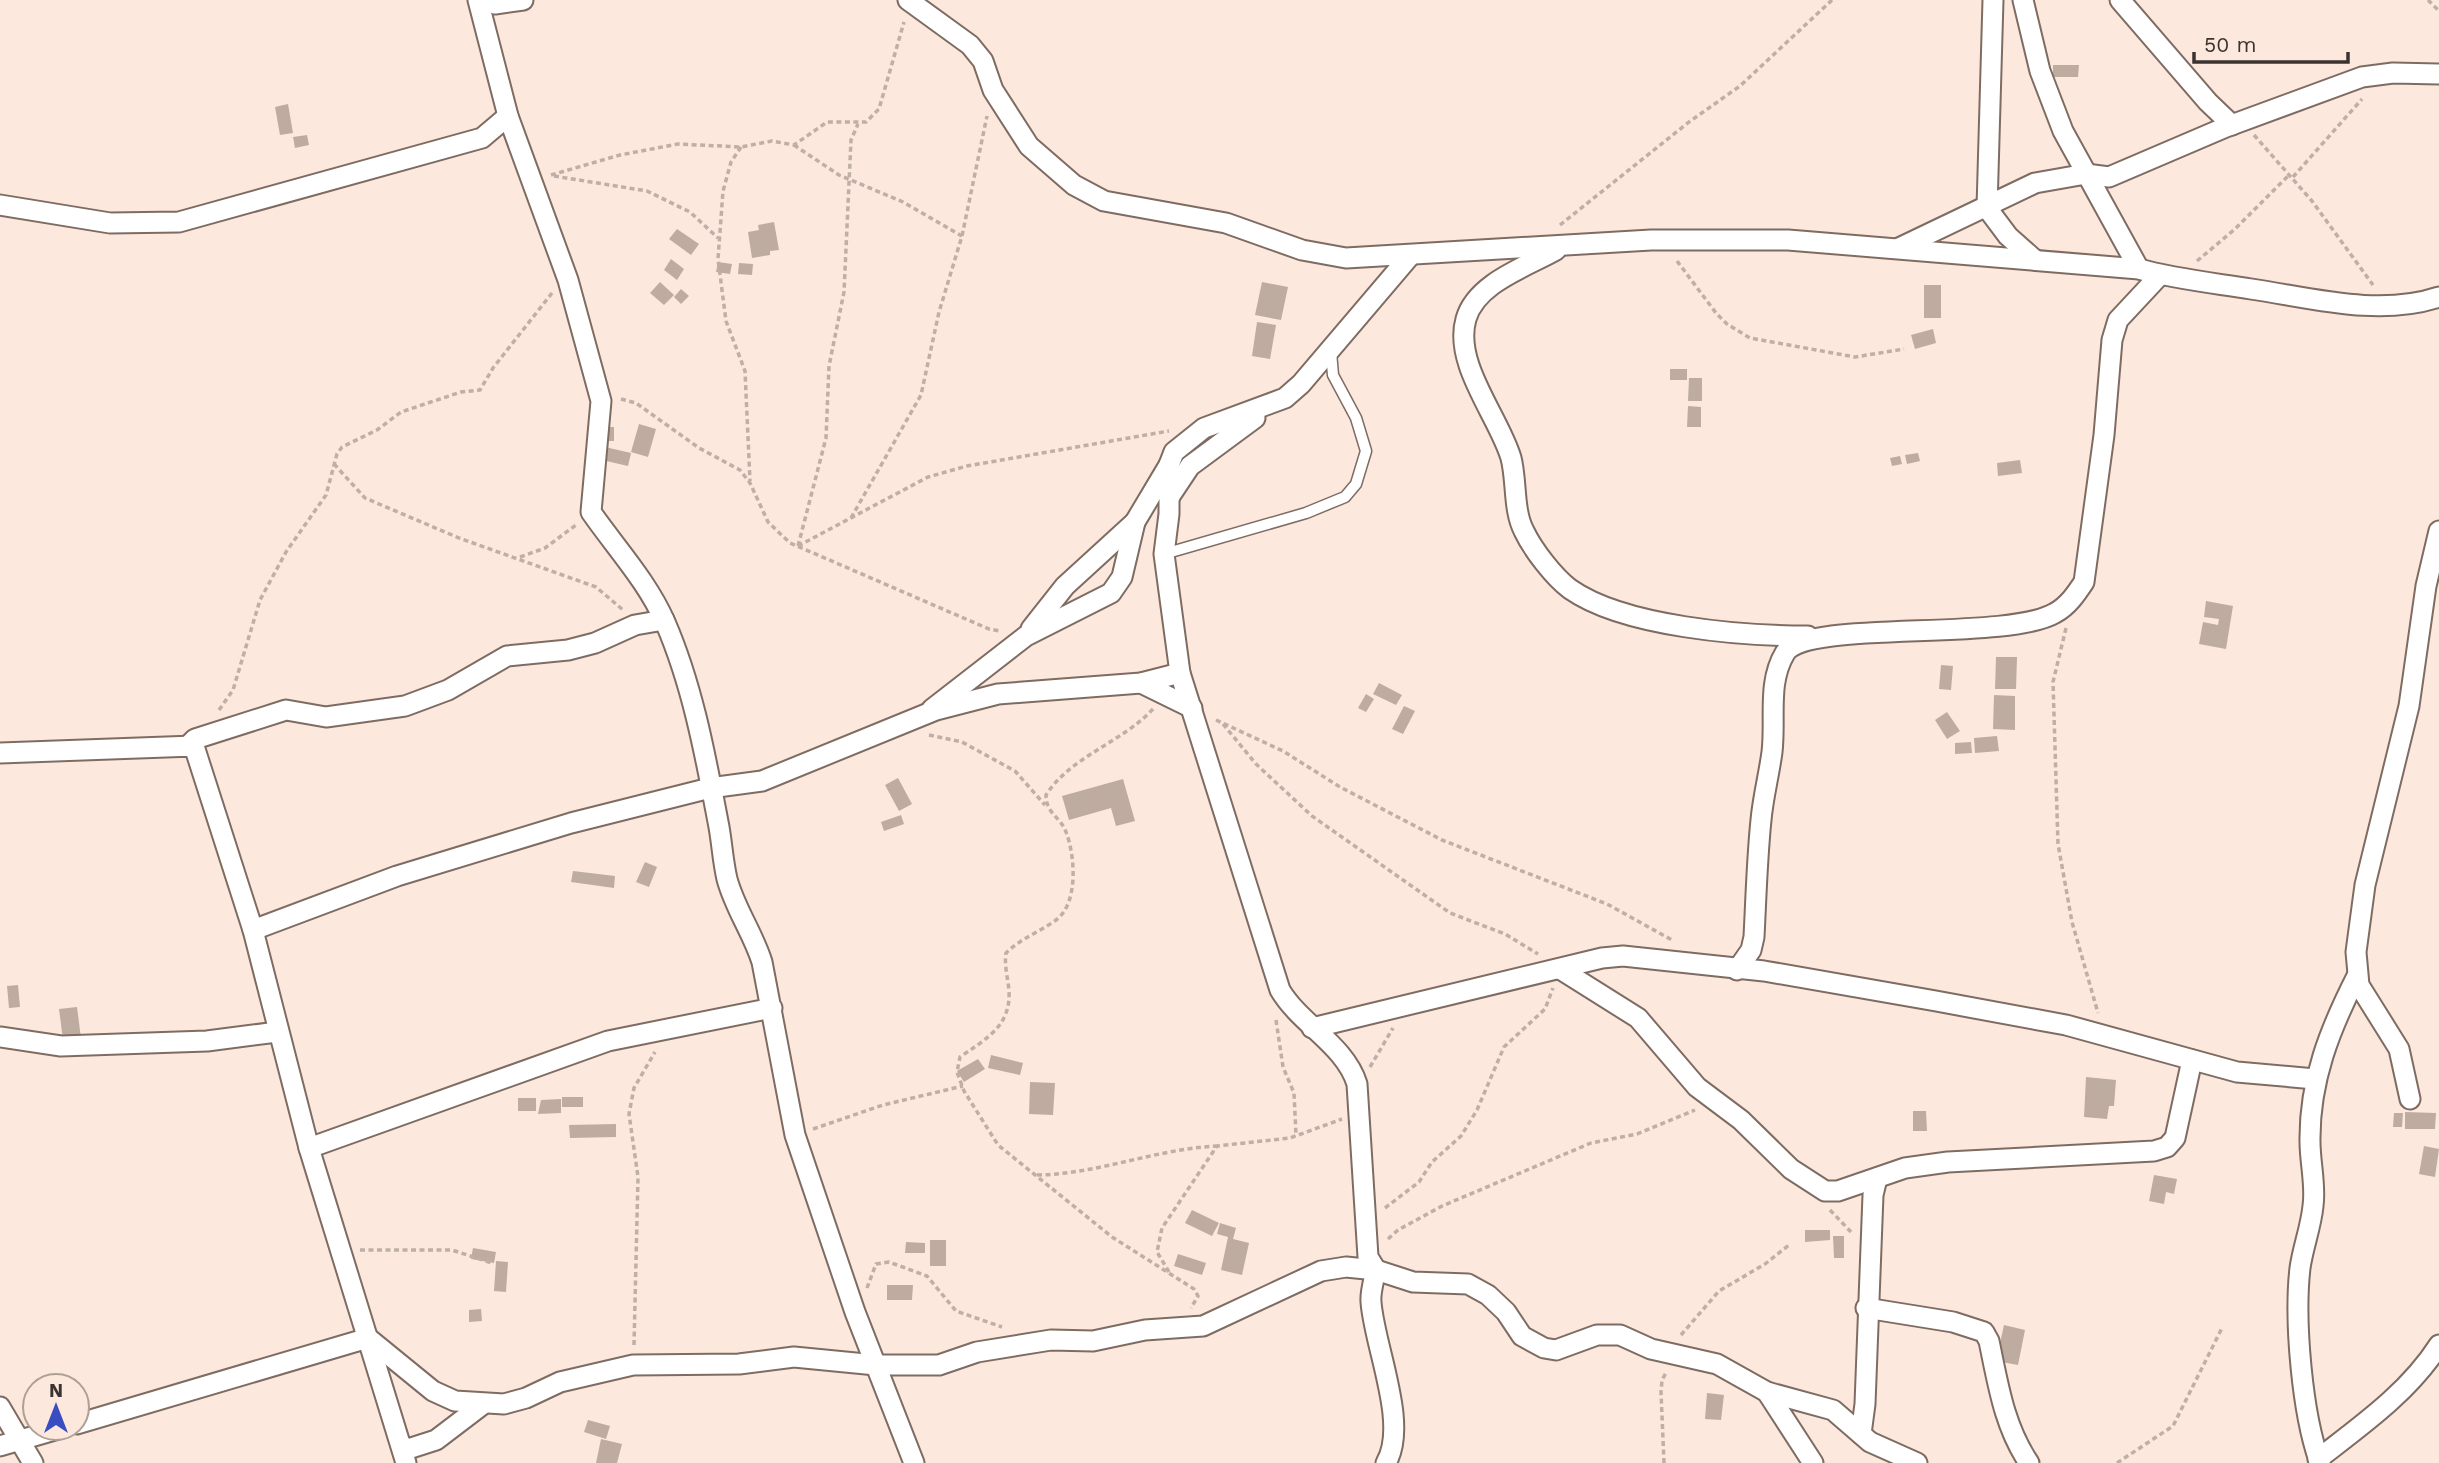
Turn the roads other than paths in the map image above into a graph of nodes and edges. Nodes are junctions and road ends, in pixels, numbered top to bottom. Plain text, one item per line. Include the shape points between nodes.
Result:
1 (478, 0) edge
2 (484, 0) edge
3 (523, 0) edge
4 (1993, 0) edge
5 (2023, 0) edge
6 (2120, 0) edge
7 (909, 1) edge
8 (2439, 74) edge
9 (508, 116) junction
10 (2237, 123) junction
11 (2086, 174) junction
12 (0, 205) edge
13 (1987, 208) junction
14 (1561, 246) junction
15 (1899, 248) junction
16 (1409, 257) junction
17 (2035, 260) junction
18 (2139, 269) junction
19 (2161, 275) junction
20 (2439, 297) edge
21 (2417, 304) junction
22 (2439, 309) edge
23 (1331, 348) junction
24 (1285, 398) junction
25 (1169, 465) junction
26 (1170, 496) junction
27 (1135, 522) junction
28 (2439, 531) edge
29 (1164, 554) junction
30 (664, 620) junction
31 (1026, 636) junction
32 (1819, 636) junction
33 (1180, 673) junction
34 (1141, 683) junction
35 (1192, 708) junction
36 (926, 714) junction
37 (193, 741) junction
38 (0, 753) edge
39 (710, 788) junction
40 (253, 930) junction
41 (1560, 969) junction
42 (1737, 970) junction
43 (2357, 976) junction
44 (772, 1008) junction
45 (1312, 1028) junction
46 (277, 1032) junction
47 (0, 1037) edge
48 (2192, 1060) junction
49 (2315, 1079) junction
50 (2410, 1099) dead end
51 (309, 1149) junction
52 (1877, 1178) junction
53 (1372, 1263) junction
54 (1866, 1308) junction
55 (368, 1338) junction
56 (2439, 1345) edge
57 (876, 1365) junction
58 (1767, 1392) junction
59 (482, 1405) junction
60 (0, 1407) edge
61 (91, 1420) edge
62 (1861, 1433) junction
63 (20, 1440) junction
64 (0, 1446) edge
65 (403, 1454) edge
66 (1390, 1459) edge
67 (2319, 1461) edge
68 (33, 1463) edge
69 (914, 1463) edge
70 (1814, 1463) edge
71 (1917, 1463) edge
72 (2029, 1463) edge

1 - 9 street
2 - 3 street via 495,4
4 - 13 street
5 - 11 street via 2048,96
6 - 10 street via 2208,102
7 - 16 street via 970,45 1028,146 1074,185 1104,201 1226,223 1302,250 1335,256
8 - 10 street via 2362,77
9 - 12 street via 482,138 179,222 110,223
9 - 30 street via 568,279 601,401 591,512 640,578
10 - 11 street via 2109,177
11 - 13 street via 2035,183
11 - 18 street
13 - 15 street
13 - 17 street via 2008,236
14 - 15 street via 1651,240 1788,240
14 - 16 street
14 - 32 street via 1486,289 1474,301 1466,320 1464,341 1473,374 1508,450 1524,531 1568,588 1592,602 1654,620 1716,630
15 - 17 street
16 - 23 street
17 - 18 street
18 - 19 street
19 - 21 street via 2346,303
19 - 32 street via 2118,320 2112,340 2084,582 2072,599 2055,614 2026,623
20 - 21 street
21 - 22 street
23 - 24 street
23 - 29 lane via 1333,375 1356,418 1366,451 1356,484 1345,497 1306,513
24 - 25 street via 1204,428 1184,441
24 - 26 street via 1190,466
25 - 26 street
25 - 27 street
26 - 29 street
27 - 31 street via 1065,586
27 - 31 street via 1122,578 1111,593
28 - 43 street via 2407,716 2365,885
29 - 33 street
30 - 37 street via 635,625 568,650 507,656 448,690 405,706 326,717 286,710
30 - 39 street via 683,671
31 - 36 street
32 - 42 street via 1791,645 1775,675 1754,937
33 - 34 street
33 - 35 street
34 - 35 street
34 - 36 street via 998,694
35 - 45 street via 1280,990
36 - 39 street via 762,781
37 - 38 street
37 - 40 street
39 - 40 street via 571,823 397,876
39 - 44 street via 727,877 735,905 756,942
40 - 46 street
41 - 42 street via 1623,956
41 - 45 street
41 - 52 street via 1638,1018 1698,1087 1791,1169 1825,1191
42 - 48 street via 2066,1025
43 - 49 street via 2323,1049
43 - 50 street via 2370,1006 2399,1049
44 - 51 street via 608,1041
44 - 57 street via 795,1135
45 - 53 street via 1353,1072
46 - 47 street via 207,1041 61,1046
46 - 51 street
48 - 49 street via 2237,1072
48 - 52 street via 2175,1138 2167,1147 1948,1162 1905,1168
49 - 67 street via 2310,1142 2314,1205 2300,1269 2299,1332 2303,1383
51 - 55 street
52 - 54 street
53 - 57 street via 1328,1269 1211,1323 1093,1341 1051,1340 977,1352 939,1365
53 - 58 street via 1413,1282 1468,1284 1506,1312 1522,1336 1544,1348 1556,1350 1597,1335 1620,1335 1660,1351 1717,1364
53 - 66 street via 1370,1300 1391,1404
54 - 62 street
54 - 72 street via 1953,1322 1984,1332 2004,1416
55 - 59 street via 433,1391 455,1401
55 - 61 street
55 - 65 street
56 - 67 street via 2375,1418
57 - 59 street via 794,1357 738,1364 633,1365 560,1382 526,1398
57 - 69 street
58 - 62 street via 1833,1410
58 - 70 street
59 - 65 street via 436,1440
60 - 63 street
62 - 71 street via 1885,1451
63 - 64 street
63 - 68 street

